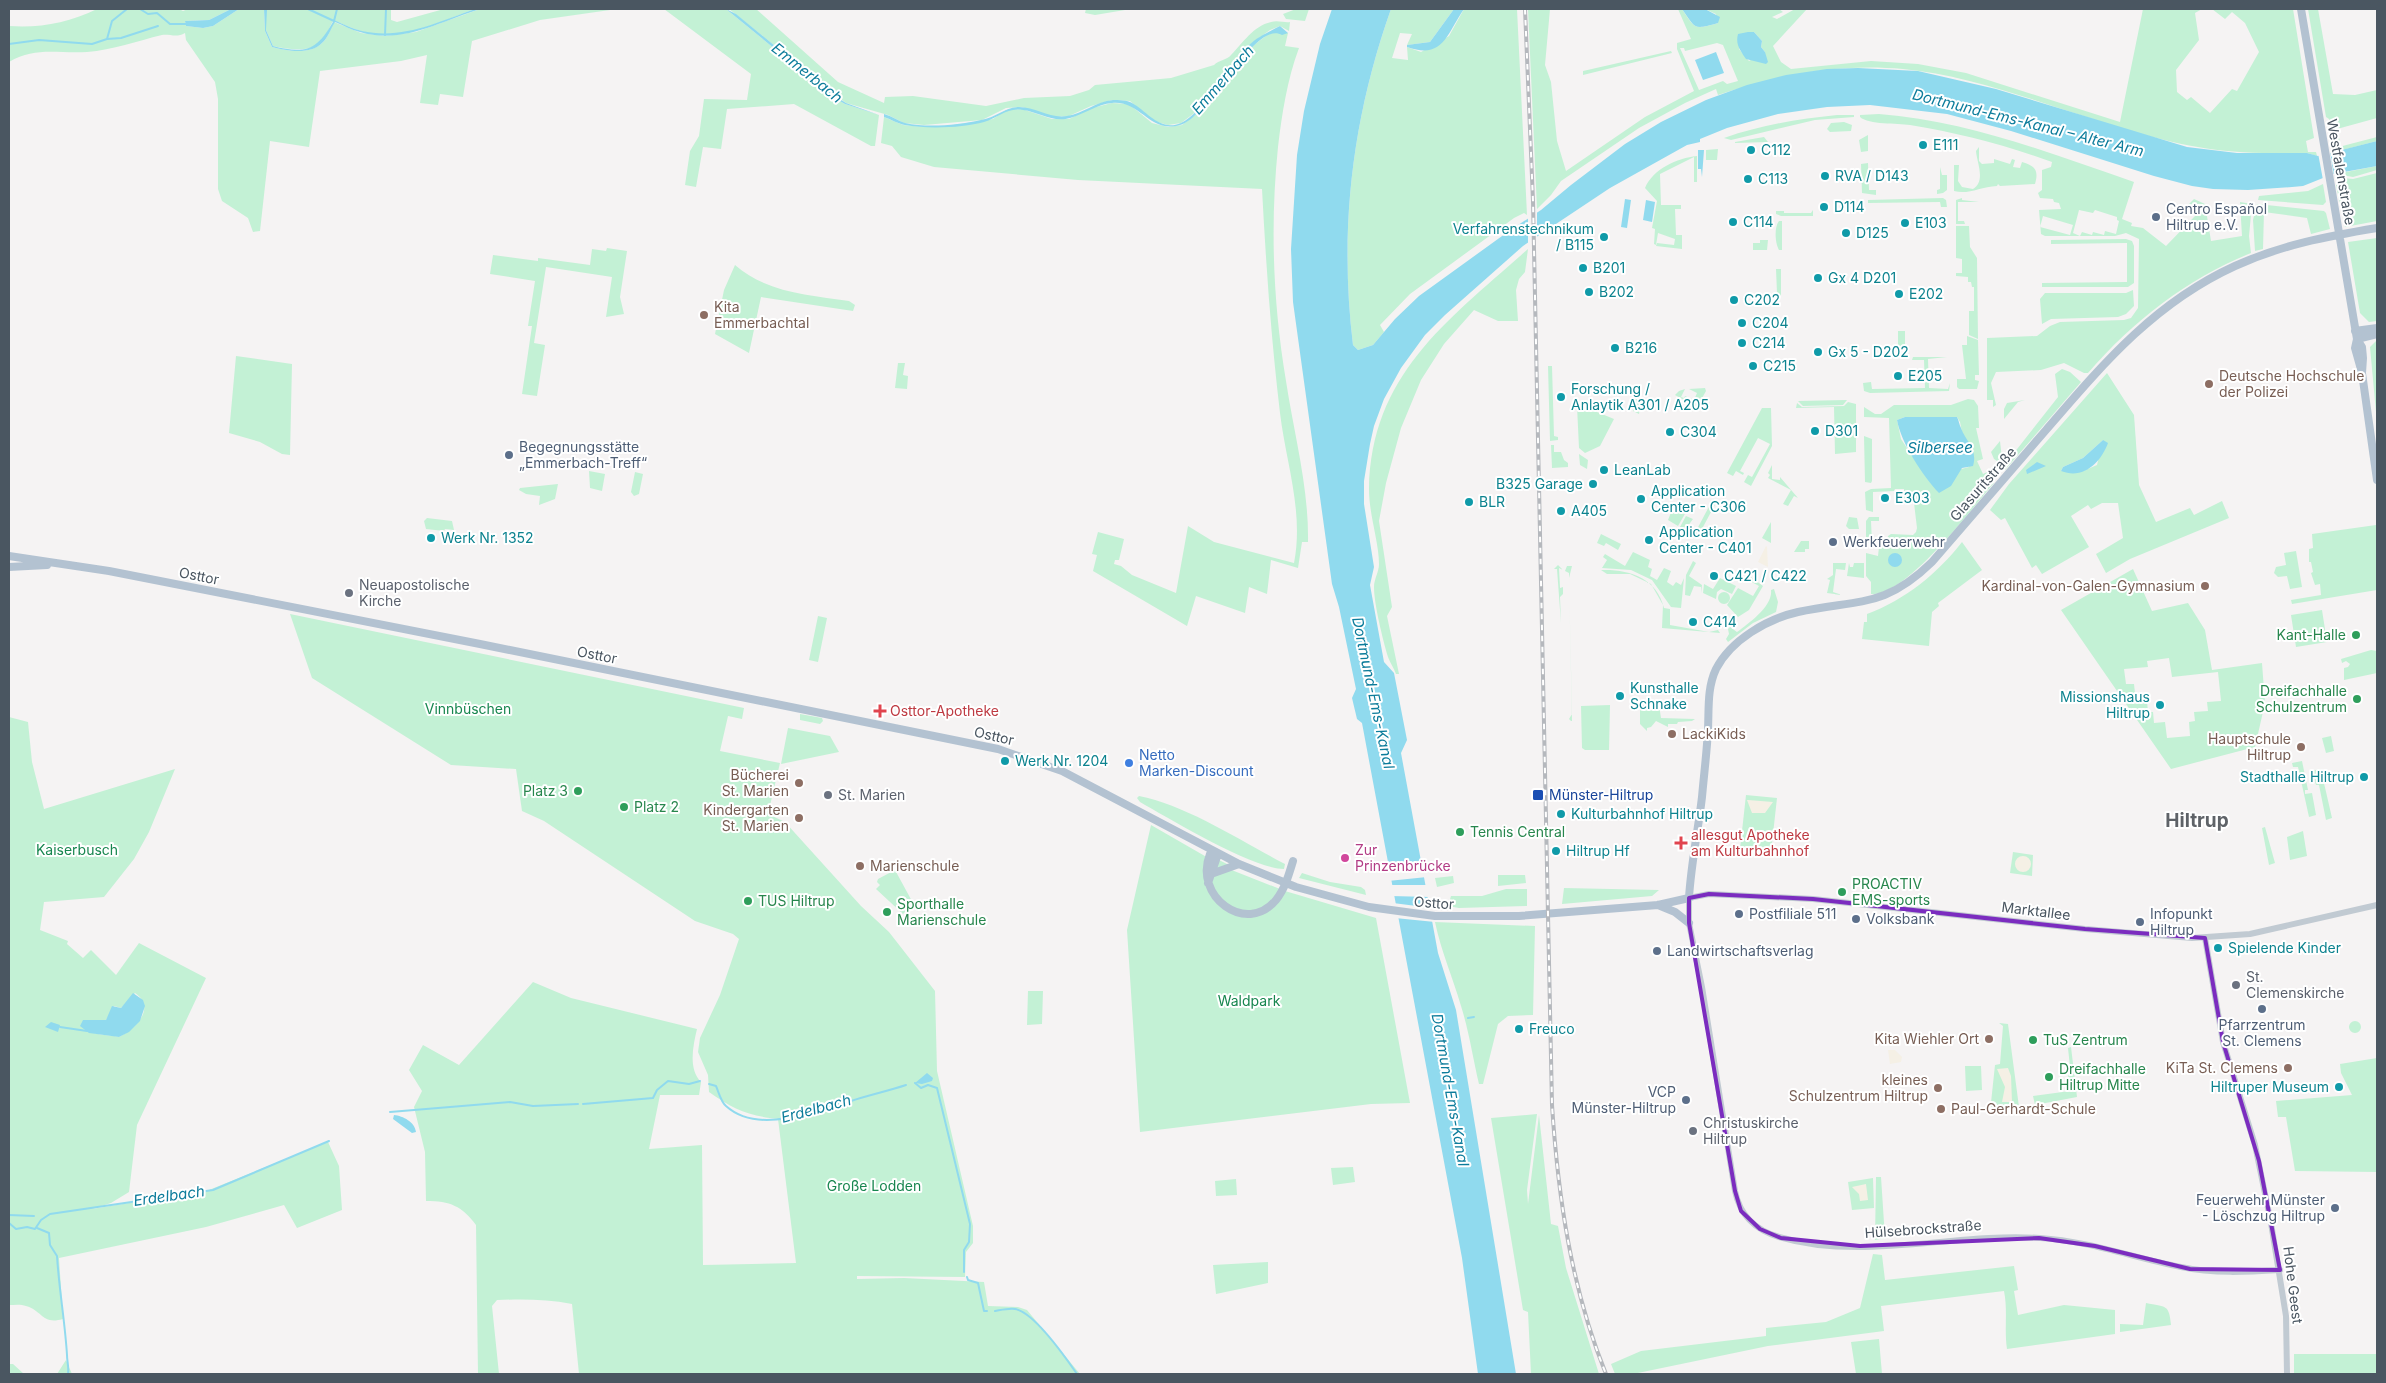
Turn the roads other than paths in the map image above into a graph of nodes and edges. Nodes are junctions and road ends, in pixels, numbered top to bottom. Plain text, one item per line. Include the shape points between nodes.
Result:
1 (2301, 9) edge
2 (2377, 228) edge
3 (2377, 328) edge
4 (2377, 334) edge
5 (2356, 335) junction
6 (2373, 451) junction
7 (2377, 465) edge
8 (2377, 480) edge
9 (9, 556) edge
10 (54, 564) junction
11 (9, 567) edge
12 (1214, 854) junction
13 (1293, 861) dead end
14 (1238, 864) junction
15 (1211, 874) junction
16 (1208, 883) junction
17 (1689, 898) junction
18 (2377, 904) edge
19 (1658, 905) junction
20 (1689, 923) junction
21 (2205, 938) junction
22 (2280, 1270) junction
23 (2287, 1374) edge

1 - 5 main road, Westfalenstraße
2 - 17 main road, Glasuritstraße via 2318,238 2275,250 2236,266 2188,292 2145,323 2112,355 1915,579 1876,600 1785,616 1761,627 1734,646 1719,665 1710,690 1706,759
3 - 5 main road
4 - 5 main road
5 - 6 main road, Westfalenstraße via 2362,351
6 - 7 main road, Westfalenstraße
6 - 8 main road, Westfalenstraße
9 - 10 main road, Osttor
10 - 11 main road, Osttor
10 - 12 main road, Osttor via 109,571 475,642 992,748 1046,764
12 - 14 main road, Osttor
12 - 15 main road
12 - 16 main road via 1205,867
13 - 16 main road via 1282,891 1262,910 1240,913 1228,909 1212,894
14 - 15 main road
14 - 19 main road, Osttor via 1296,887 1370,907 1414,914 1519,916
15 - 16 main road
17 - 19 main road, Osttor
17 - 20 street, Hülsebrockstraße
17 - 21 street, Marktallee via 1709,894 1813,899 2085,930
18 - 21 street, Marktallee via 2250,934
19 - 20 main road
20 - 22 street, Hülsebrockstraße via 1735,1191 1741,1211 1760,1229 1781,1238 1816,1244 1860,1246 1993,1237 2039,1238 2095,1246 2190,1269
21 - 22 street, Hohe Geest via 2223,1042 2259,1160
22 - 23 street, Hohe Geest via 2286,1316

